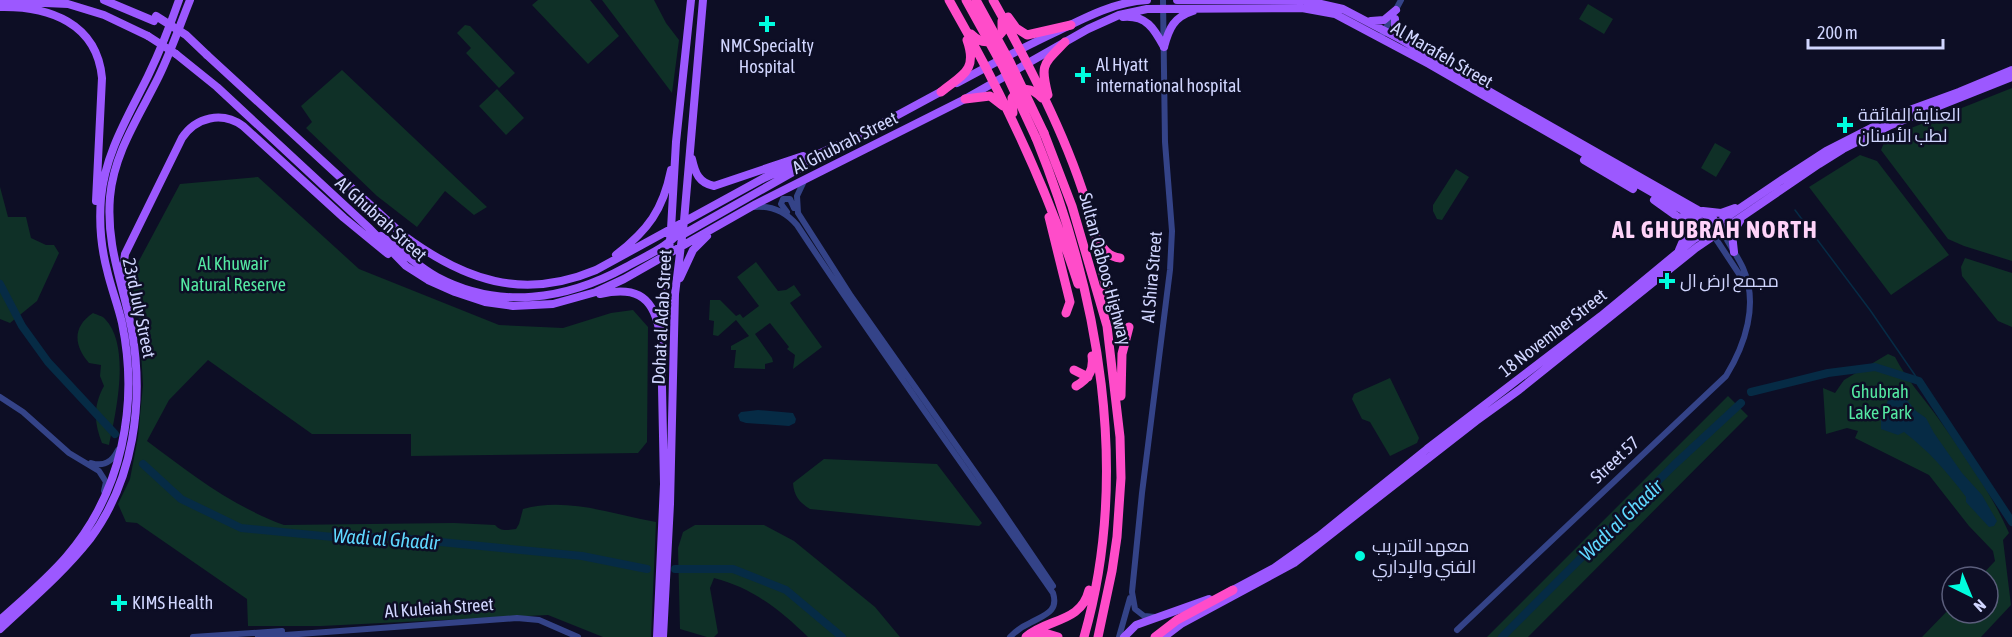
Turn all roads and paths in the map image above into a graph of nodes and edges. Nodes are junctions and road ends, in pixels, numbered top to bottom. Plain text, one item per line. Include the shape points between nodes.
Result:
1 (104, 0) edge
2 (120, 0) edge
3 (180, 0) edge
4 (190, 0) edge
5 (691, 0) edge
6 (703, 0) edge
7 (949, 0) edge
8 (966, 0) edge
9 (976, 0) edge
10 (1147, 0) edge
11 (1177, 0) edge
12 (1401, 0) edge
13 (0, 1) edge
14 (994, 1) edge
15 (1132, 1) edge
16 (1196, 3) edge
17 (1163, 4) edge
18 (0, 7) edge
19 (1396, 10) junction
20 (1001, 15) junction
21 (1341, 17) junction
22 (155, 19) junction
23 (1109, 19) junction
24 (1395, 19) junction
25 (1368, 21) junction
26 (962, 23) junction
27 (1071, 25) junction
28 (1347, 26) dead end
29 (1384, 34) junction
30 (1402, 40) junction
31 (1065, 42) junction
32 (1164, 47) junction
33 (1020, 49) junction
34 (1028, 64) junction
35 (986, 67) junction
36 (2012, 70) edge
37 (2012, 77) edge
38 (994, 82) junction
39 (941, 92) junction
40 (965, 99) junction
41 (1051, 109) junction
42 (1016, 124) junction
43 (1040, 136) junction
44 (676, 142) junction
45 (839, 145) junction
46 (690, 147) junction
47 (1576, 149) junction
48 (805, 179) junction
49 (1043, 188) junction
50 (1750, 201) junction
51 (752, 207) junction
52 (1678, 208) junction
53 (1696, 208) junction
54 (798, 213) junction
55 (1744, 215) junction
56 (789, 217) junction
57 (684, 221) junction
58 (1719, 227) junction
59 (716, 228) junction
60 (1092, 228) junction
61 (370, 229) junction
62 (671, 229) junction
63 (685, 233) junction
64 (1711, 233) junction
65 (693, 240) junction
66 (1693, 240) junction
67 (669, 243) junction
68 (681, 246) junction
69 (1734, 252) junction
70 (1677, 253) junction
71 (668, 254) junction
72 (1120, 258) dead end
73 (406, 266) junction
74 (107, 270) junction
75 (596, 270) junction
76 (1748, 288) junction
77 (675, 294) junction
78 (1081, 295) junction
79 (581, 298) junction
80 (1066, 313) dead end
81 (130, 320) junction
82 (1107, 326) junction
83 (1129, 327) dead end
84 (1094, 335) junction
85 (661, 339) junction
86 (1074, 370) dead end
87 (1088, 377) junction
88 (1076, 386) dead end
89 (0, 397) edge
90 (127, 412) junction
91 (1120, 437) junction
92 (84, 461) junction
93 (1105, 514) junction
94 (80, 538) junction
95 (1233, 590) junction
96 (1132, 592) junction
97 (1159, 617) junction
98 (0, 620) edge
99 (0, 629) edge
100 (1457, 630) dead end
101 (297, 633) junction
102 (193, 637) edge
103 (258, 637) edge
104 (578, 637) edge
105 (658, 637) edge
106 (1010, 637) edge
107 (1016, 637) edge
108 (1026, 637) edge
109 (1034, 637) edge
110 (1058, 637) edge
111 (1084, 637) edge
112 (1098, 637) edge
113 (1119, 637) edge
114 (1124, 637) edge
115 (1155, 637) edge
116 (1164, 637) edge

1 - 22 main road, Al Ghubrah Street
2 - 22 main road
3 - 74 main road, 23rd July Street via 116,138 104,177 100,213
4 - 81 main road, 23rd July Street via 168,56 122,150 110,195 112,252
5 - 44 main road, Dohat al Adab Street
6 - 46 main road, Dohat al Adab Street
7 - 26 highway
8 - 43 highway, Sultan Qaboos Highway, bridge
9 - 43 highway, Sultan Qaboos Highway, bridge via 1010,62
10 - 15 main road
11 - 16 main road, Al Marafeh Street
12 - 19 street
13 - 61 main road, Al Ghubrah Street, bridge via 68,4 104,15 148,36 217,87
14 - 20 highway
14 - 27 highway via 1016,28 1027,35
15 - 27 main road
16 - 17 main road, Al Marafeh Street
16 - 21 main road, Al Marafeh Street via 1302,8
16 - 25 main road, Al Marafeh Street via 1316,2
16 - 32 main road via 1174,22
17 - 23 main road, Al Marafeh Street
17 - 32 street, Al Shira Street
18 - 74 main road via 29,9 63,19 85,35 100,61 96,214 100,257
19 - 24 street
19 - 25 main road via 1381,21
19 - 29 street
20 - 26 highway via 1002,33 991,42 978,40
20 - 33 highway
21 - 28 main road
21 - 29 main road, Al Marafeh Street
22 - 75 main road, Al Ghubrah Street, bridge via 207,55 403,235 438,260 478,278 503,283 542,284
23 - 31 main road, Al Marafeh Street
23 - 32 main road via 1135,16 1145,20
24 - 29 street
24 - 30 main road
25 - 29 main road, Al Marafeh Street
26 - 35 highway
26 - 39 highway via 971,63 962,76
27 - 33 main road
29 - 30 main road, Al Marafeh Street
29 - 47 main road, Al Marafeh Street
30 - 53 main road, Al Marafeh Street
31 - 34 main road, Al Marafeh Street
31 - 41 highway via 1043,68
32 - 96 street, Al Shira Street via 1165,142 1172,231 1170,270
33 - 34 highway
33 - 35 main road, Al Ghubrah Street
34 - 38 main road, Al Ghubrah Street
34 - 41 highway
35 - 38 highway
35 - 39 main road, Al Ghubrah Street
36 - 50 main road, 18 November Street via 1857,135
37 - 55 main road, 18 November Street via 1876,132 1843,149
38 - 40 main road, Al Ghubrah Street
38 - 42 highway
39 - 45 main road, Al Ghubrah Street
40 - 42 highway via 993,97
40 - 48 main road, Al Ghubrah Street
41 - 42 highway via 1036,92 1020,90 1011,103
41 - 60 highway
42 - 49 highway
43 - 82 highway, Sultan Qaboos Highway via 1072,206
43 - 84 highway, Sultan Qaboos Highway via 1076,255
44 - 62 main road, Dohat al Adab Street
44 - 75 main road via 657,212 637,237
45 - 46 main road via 714,186 696,176
45 - 57 main road, Al Ghubrah Street via 764,178
45 - 63 main road
46 - 57 main road, Dohat al Adab Street
47 - 52 main road, Al Marafeh Street
47 - 70 main road via 1583,159 1682,220 1685,230
48 - 51 main road, Al Ghubrah Street
48 - 54 street via 796,196
49 - 78 highway
49 - 80 highway via 1070,302
50 - 53 main road via 1721,213
50 - 58 main road, 18 November Street
51 - 56 street via 774,208
51 - 59 main road, Al Ghubrah Street
52 - 64 main road, Al Marafeh Street
52 - 66 main road via 1692,222
53 - 58 main road, Al Marafeh Street
54 - 56 street via 791,200 785,198 782,204
54 - 107 street via 851,296 1056,591 1059,602 1053,615
55 - 58 main road, 18 November Street
55 - 69 main road via 1732,234
56 - 106 street via 1053,593 1055,602 1050,612
57 - 62 main road, Al Ghubrah Street
57 - 63 main road, Dohat al Adab Street
57 - 67 main road
58 - 64 main road, 18 November Street
58 - 69 street, Street 57
59 - 65 main road, Al Ghubrah Street
59 - 77 main road via 693,250
60 - 72 highway via 1104,250
60 - 82 highway via 1106,288
61 - 67 main road via 437,277 481,293 513,297 546,296 580,288
61 - 73 main road, Al Ghubrah Street
62 - 67 main road, Dohat al Adab Street
62 - 75 main road, Al Ghubrah Street
63 - 65 main road via 686,238
63 - 68 main road, Dohat al Adab Street
63 - 71 main road via 673,243
64 - 66 main road, 18 November Street
64 - 76 street
64 - 116 main road, 18 November Street via 1519,390 1293,563
65 - 68 main road, Al Ghubrah Street
66 - 70 main road, 18 November Street
67 - 71 main road, Dohat al Adab Street
68 - 71 main road, Al Ghubrah Street
68 - 77 main road, Dohat al Adab Street
69 - 76 street, Street 57
70 - 95 main road, 18 November Street via 1319,537
71 - 79 main road, Al Ghubrah Street
71 - 85 main road, Dohat al Adab Street
73 - 79 main road, Al Ghubrah Street via 442,286 498,304 541,306
73 - 81 main road via 365,237 243,126 232,120 210,118 197,123 182,138 127,247 123,268
74 - 90 main road, 23rd July Street via 126,350
76 - 100 street, Street 57 via 1745,337 1726,376
77 - 105 main road, Dohat al Adab Street via 670,504
78 - 84 highway
78 - 87 highway via 1093,361
79 - 85 main road via 623,290 639,295 653,309
81 - 99 main road, 23rd July Street via 138,378 134,434 115,495 74,557
82 - 91 highway, Sultan Qaboos Highway
83 - 91 highway via 1121,364
84 - 93 highway, Sultan Qaboos Highway via 1106,443
85 - 105 main road, Dohat al Adab Street via 664,484
86 - 87 highway
87 - 88 highway
89 - 92 street
90 - 92 street via 113,458 103,465
90 - 94 main road, 23rd July Street via 123,443 111,482
91 - 112 highway, Sultan Qaboos Highway via 1117,537
92 - 94 street via 103,476 106,488
93 - 108 highway via 1084,604 1069,616
93 - 111 highway, Sultan Qaboos Highway
94 - 98 main road, 23rd July Street via 58,566
95 - 97 main road, 18 November Street
95 - 115 highway via 1176,620
96 - 97 street via 1139,614
96 - 113 street, Al Shira Street
97 - 114 main road, 18 November Street via 1133,627
101 - 102 street, Al Kuleiah Street
101 - 103 street, Al Kuleiah Street
101 - 104 street, Al Kuleiah Street via 517,618 539,620
109 - 110 highway

